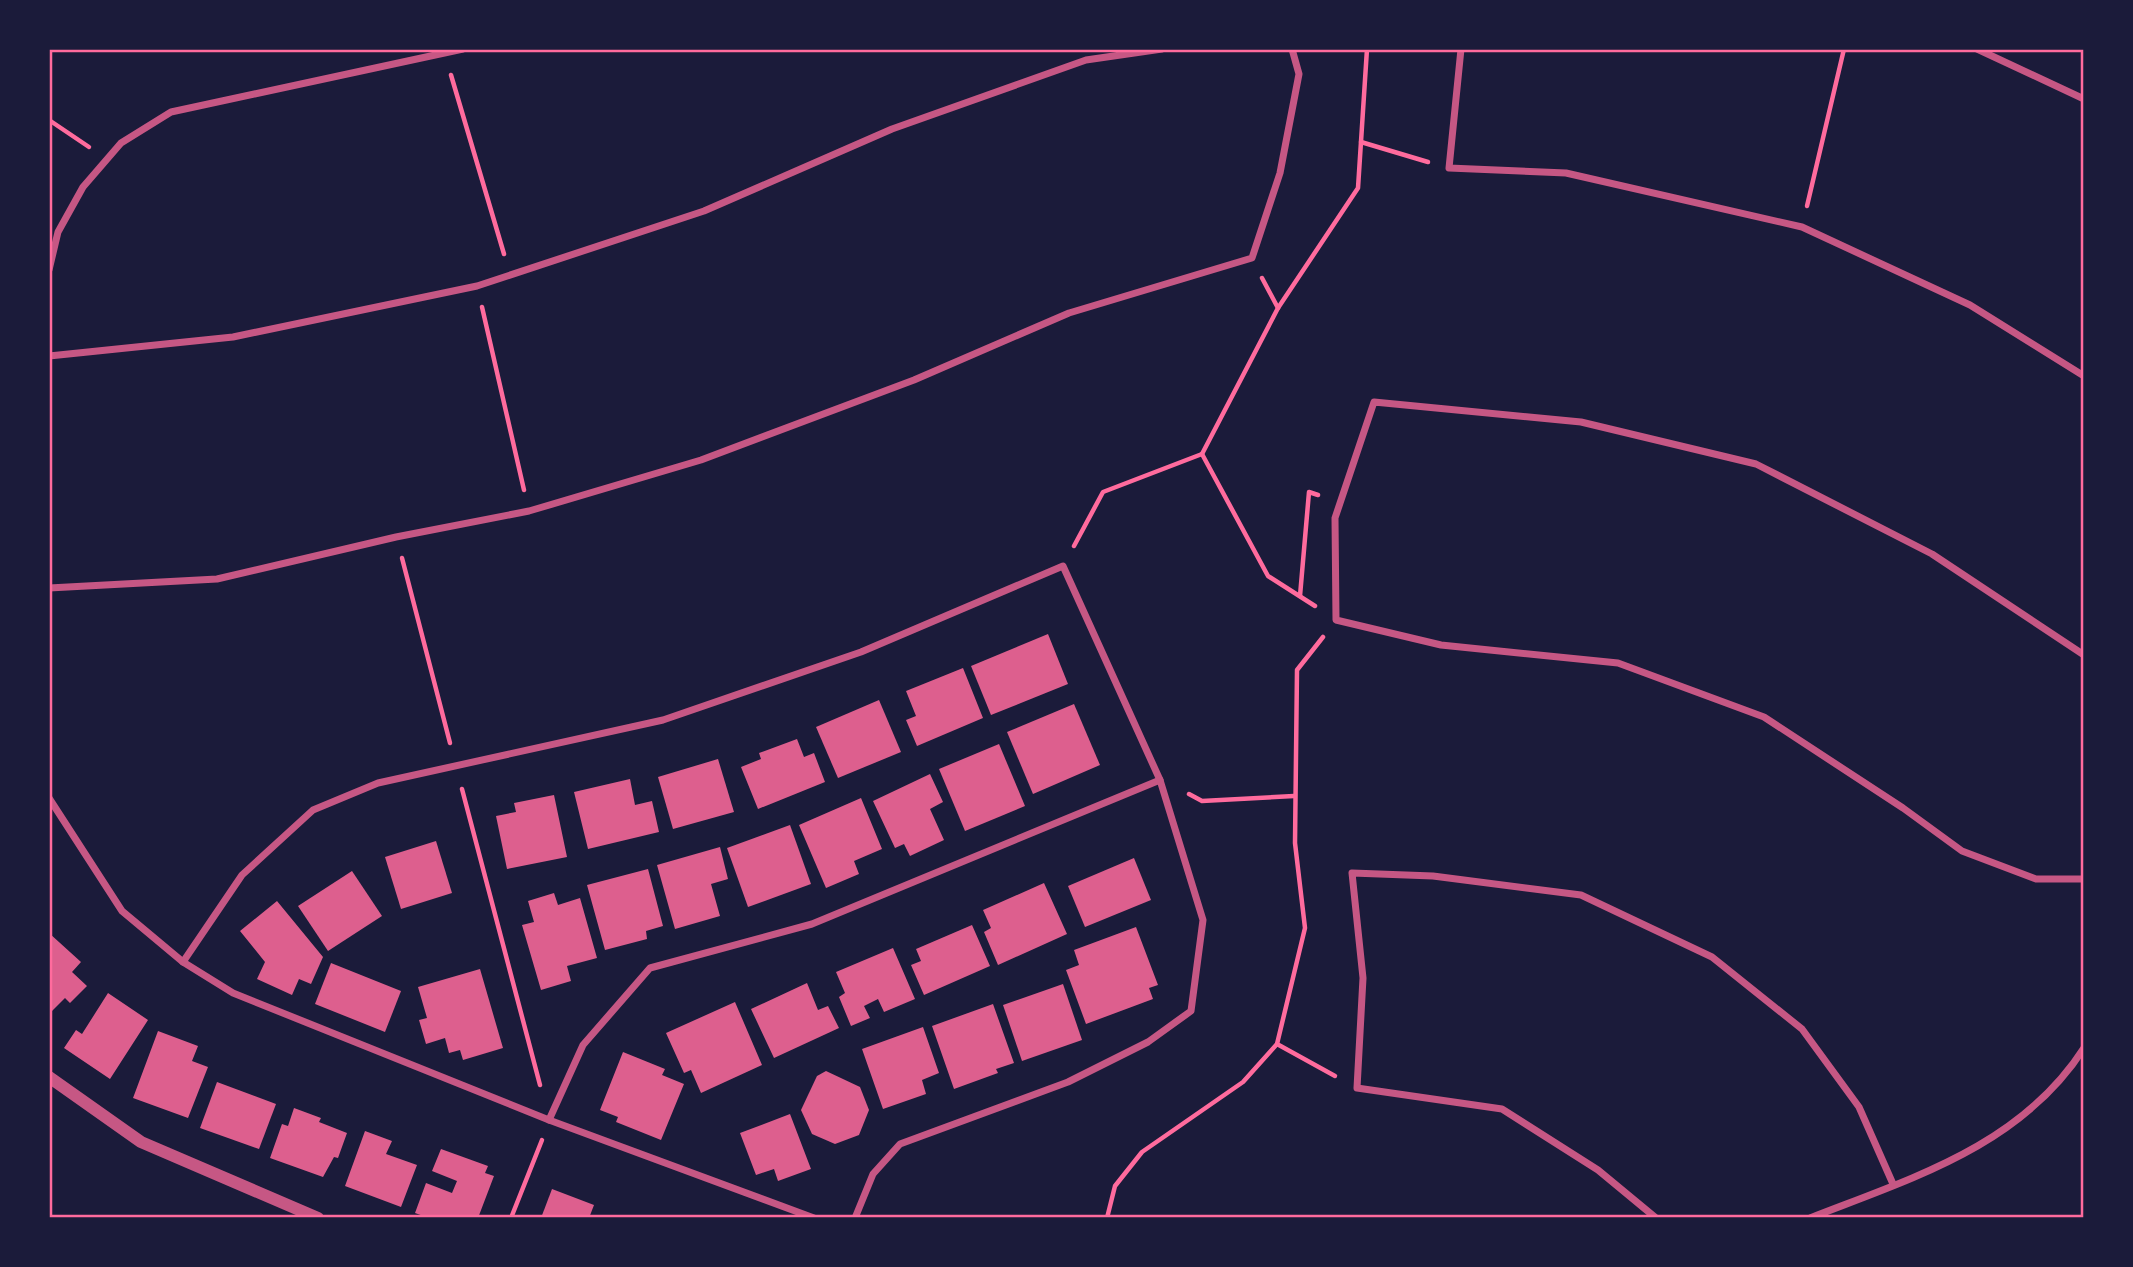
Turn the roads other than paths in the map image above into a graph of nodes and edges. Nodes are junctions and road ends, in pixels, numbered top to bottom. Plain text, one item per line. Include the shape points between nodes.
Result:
1 (463, 49) edge
2 (1162, 49) edge
3 (1292, 49) edge
4 (1461, 49) edge
5 (1977, 49) edge
6 (2084, 99) edge
7 (49, 270) edge
8 (49, 356) edge
9 (2084, 376) edge
10 (49, 588) edge
11 (2084, 655) edge
12 (1160, 780) junction
13 (49, 798) edge
14 (2084, 879) edge
15 (183, 962) junction
16 (2084, 1048) edge
17 (49, 1077) edge
18 (549, 1121) junction
19 (1893, 1184) junction
20 (318, 1218) edge
21 (814, 1218) edge
22 (855, 1218) edge
23 (1656, 1218) edge
24 (1810, 1218) edge

1 - 7 street via 171,112 121,144 83,187 58,232
2 - 8 street via 1086,60 892,129 704,211 477,286 233,337
3 - 10 street via 1299,74 1280,173 1252,258 1069,313 914,380 701,460 529,511 217,579
4 - 9 street via 1449,169 1566,173 1802,227 1970,305
5 - 6 street
11 - 14 street via 1932,554 1756,464 1581,422 1374,402 1335,518 1336,620 1441,645 1618,663 1764,718 1962,851 2036,879
12 - 15 street via 1063,566 861,652 663,720 378,783 313,810 243,875
12 - 18 street via 812,923 650,968 583,1045
12 - 22 street via 1203,920 1191,1011 1148,1042 1068,1083 900,1144 873,1174
13 - 15 street via 122,911
15 - 18 street via 233,993
16 - 19 street via 2066,1076 2015,1124 1970,1153
17 - 20 street via 141,1142
18 - 21 street
19 - 23 street via 1859,1107 1802,1029 1712,957 1581,895 1433,876 1352,873 1363,978 1357,1088 1502,1109 1598,1170
19 - 24 street

